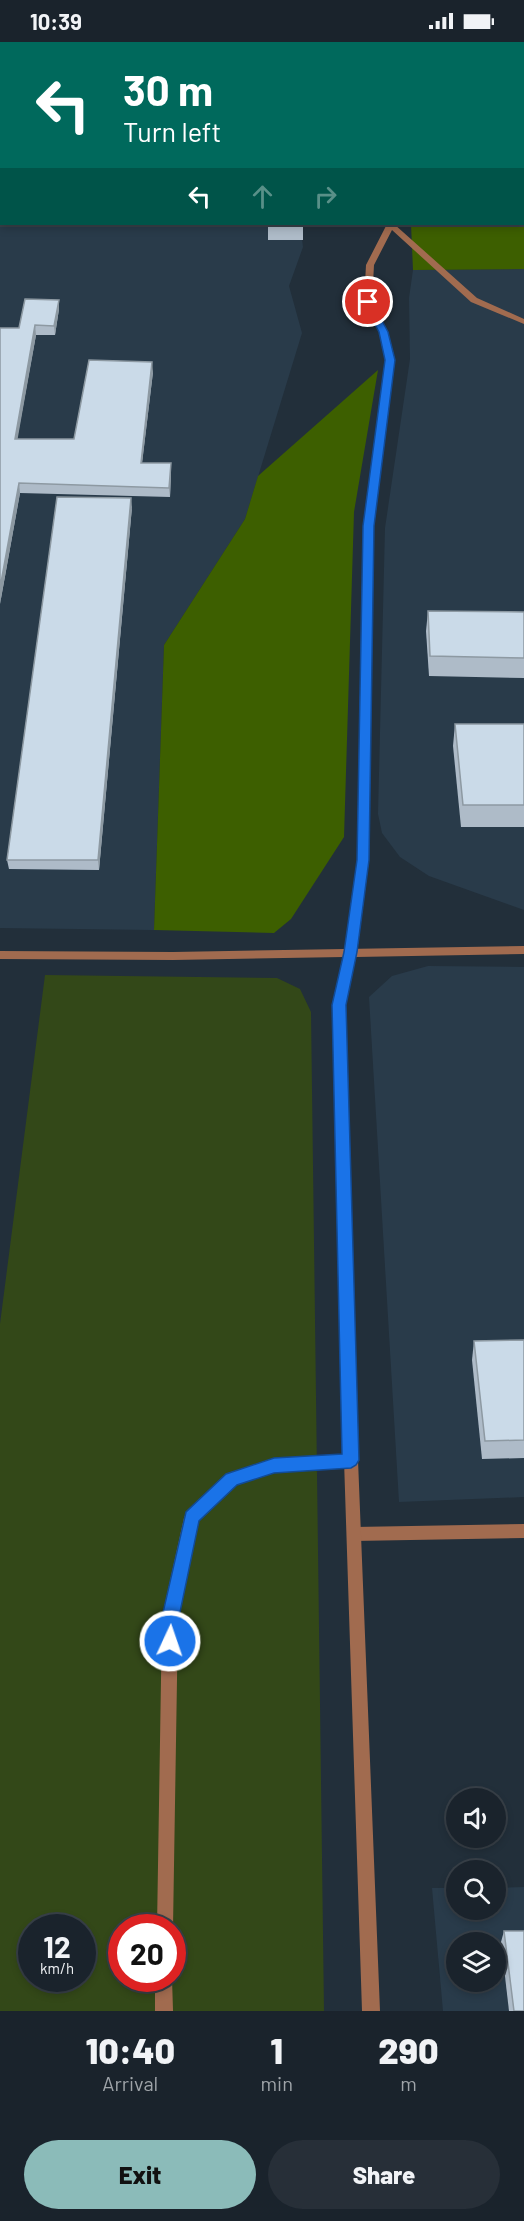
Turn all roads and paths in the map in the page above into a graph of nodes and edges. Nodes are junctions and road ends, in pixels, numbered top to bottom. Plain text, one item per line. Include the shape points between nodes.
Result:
1 (390, 225) edge
2 (391, 225) edge
3 (524, 322) edge
4 (524, 950) edge
5 (351, 952) junction
6 (0, 955) edge
7 (351, 1460) junction
8 (524, 1531) edge
9 (354, 1534) junction
10 (165, 1914) edge
11 (164, 1992) edge
12 (164, 2011) edge
13 (370, 2011) edge

1 - 5 street via 370,265 368,302 384,332 390,360 368,526 363,860
2 - 3 street via 474,300
4 - 5 street
5 - 6 street
5 - 7 street via 339,1005
7 - 9 street
7 - 10 street via 274,1466 231,1479 192,1518 170,1617
8 - 9 street
9 - 13 street
11 - 12 street

